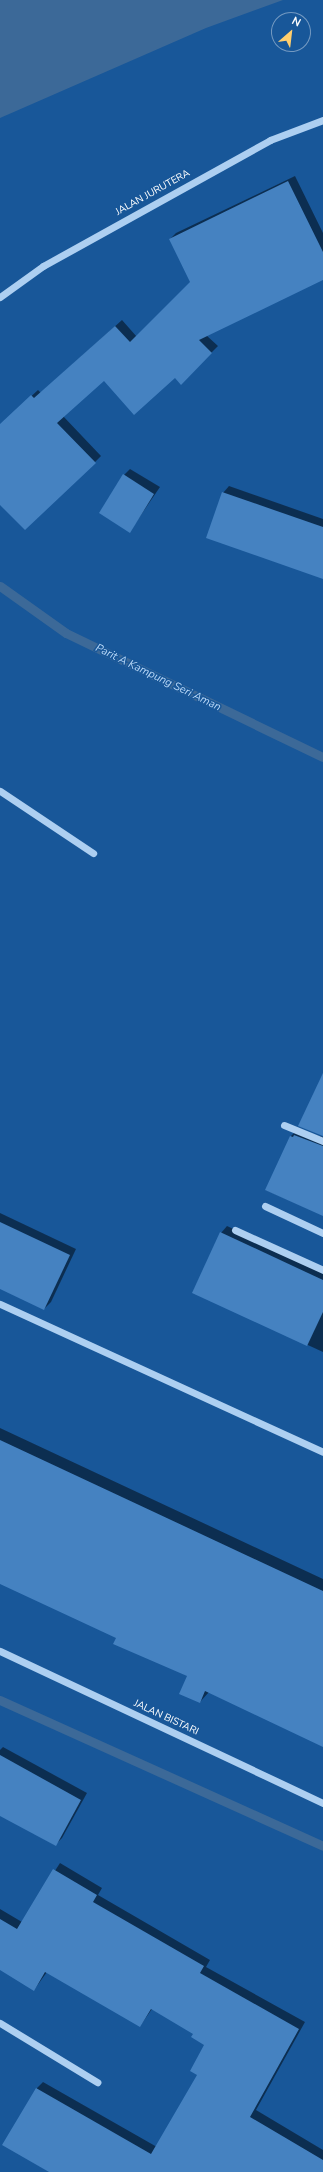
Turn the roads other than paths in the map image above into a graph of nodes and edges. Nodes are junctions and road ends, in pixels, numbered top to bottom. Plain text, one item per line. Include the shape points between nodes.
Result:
1 (323, 120) edge
2 (0, 297) edge
3 (0, 791) edge
4 (93, 853) dead end
5 (284, 1125) dead end
6 (323, 1140) edge
7 (265, 1206) dead end
8 (235, 1230) dead end
9 (323, 1233) edge
10 (323, 1270) edge
11 (0, 1304) edge
12 (323, 1452) edge
13 (0, 1651) edge
14 (323, 1803) edge
15 (0, 2023) edge
16 (97, 2082) dead end

1 - 2 street, JALAN JURUTERA via 270,140 43,266
3 - 4 street
5 - 6 street
7 - 9 street
8 - 10 street
11 - 12 street
13 - 14 street, JALAN BISTARI
15 - 16 street

